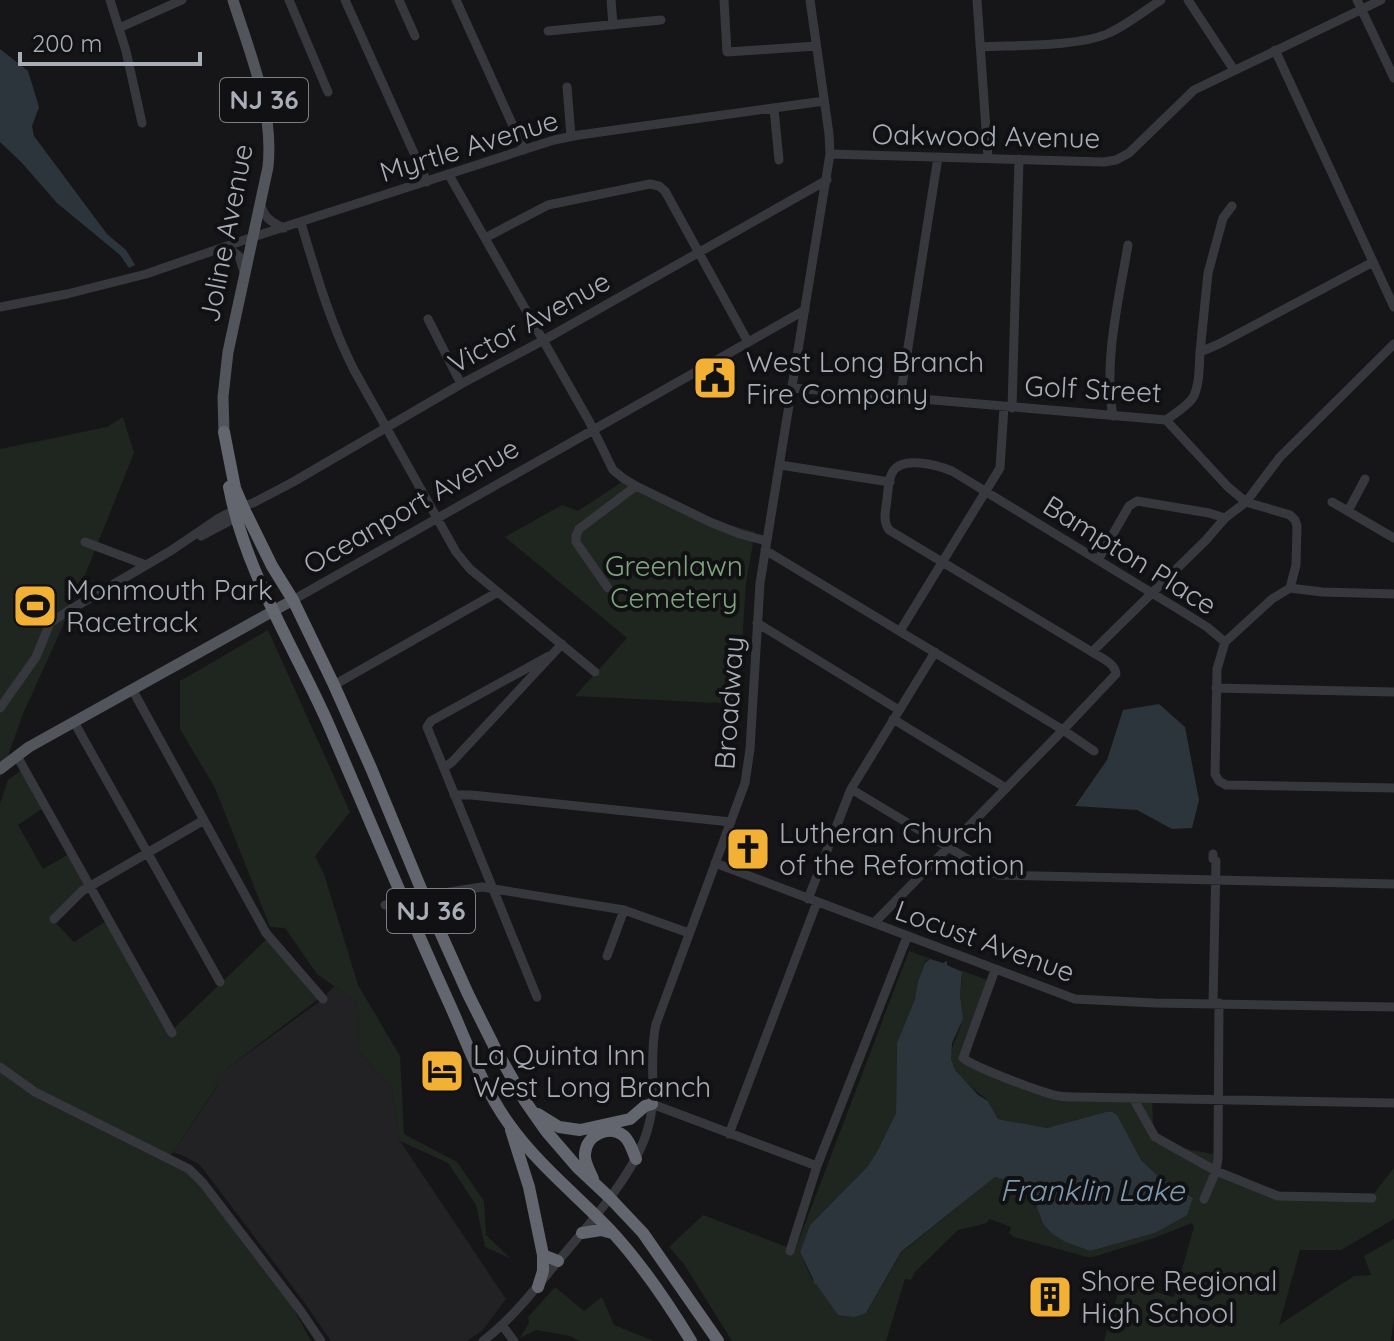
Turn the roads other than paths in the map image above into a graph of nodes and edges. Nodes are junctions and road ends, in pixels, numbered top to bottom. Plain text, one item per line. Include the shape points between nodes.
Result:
1 (110, 0) edge
2 (182, 0) edge
3 (233, 0) edge
4 (289, 0) edge
5 (345, 0) edge
6 (399, 0) edge
7 (456, 0) edge
8 (611, 0) edge
9 (724, 0) edge
10 (810, 0) edge
11 (977, 0) edge
12 (1161, 0) edge
13 (1188, 0) edge
14 (1381, 0) edge
15 (1360, 5) edge
16 (661, 20) dead end
17 (613, 25) junction
18 (119, 28) junction
19 (548, 31) dead end
20 (415, 36) dead end
21 (816, 46) junction
22 (980, 47) junction
23 (1275, 50) junction
24 (1234, 70) junction
25 (1394, 78) edge
26 (567, 87) dead end
27 (328, 92) dead end
28 (824, 101) junction
29 (774, 109) junction
30 (142, 123) dead end
31 (571, 136) junction
32 (524, 150) junction
33 (830, 154) junction
34 (938, 157) junction
35 (988, 158) junction
36 (1019, 159) junction
37 (779, 160) dead end
38 (449, 175) junction
39 (827, 180) junction
40 (427, 182) junction
41 (260, 202) junction
42 (1232, 206) dead end
43 (301, 223) junction
44 (284, 228) junction
45 (253, 237) junction
46 (485, 238) junction
47 (1128, 245) dead end
48 (227, 247) junction
49 (697, 252) junction
50 (1373, 262) junction
51 (244, 274) junction
52 (0, 307) edge
53 (1394, 307) edge
54 (805, 310) junction
55 (428, 319) dead end
56 (542, 341) junction
57 (748, 342) junction
58 (1394, 344) edge
59 (1200, 352) junction
60 (461, 384) junction
61 (793, 388) junction
62 (900, 398) junction
63 (1008, 407) junction
64 (1113, 416) junction
65 (1166, 420) junction
66 (387, 428) junction
67 (593, 430) junction
68 (224, 432) joint
69 (780, 465) junction
70 (1365, 479) dead end
71 (890, 482) junction
72 (636, 486) junction
73 (985, 492) junction
74 (1246, 502) junction
75 (1332, 502) dead end
76 (242, 510) junction
77 (1348, 511) junction
78 (437, 518) junction
79 (1225, 518) junction
80 (1394, 538) edge
81 (85, 542) dead end
82 (766, 546) junction
83 (1098, 560) junction
84 (942, 562) junction
85 (149, 564) junction
86 (608, 588) dead end
87 (1290, 588) junction
88 (498, 592) junction
89 (1152, 593) junction
90 (1394, 594) edge
91 (293, 600) junction
92 (273, 610) junction
93 (757, 623) junction
94 (900, 631) junction
95 (1225, 642) junction
96 (562, 644) junction
97 (935, 652) junction
98 (1092, 652) junction
99 (549, 656) junction
100 (595, 672) dead end
101 (334, 685) junction
102 (1216, 688) junction
103 (132, 689) junction
104 (1394, 692) edge
105 (0, 708) edge
106 (896, 714) junction
107 (74, 722) junction
108 (1063, 730) junction
109 (1094, 751) dead end
110 (17, 756) junction
111 (444, 768) junction
112 (0, 769) edge
113 (1006, 788) junction
114 (1394, 788) edge
115 (851, 789) junction
116 (454, 795) junction
117 (204, 820) junction
118 (731, 822) junction
119 (948, 847) junction
120 (147, 852) junction
121 (1213, 854) dead end
122 (715, 863) junction
123 (1215, 880) junction
124 (1394, 884) edge
125 (90, 885) junction
126 (492, 889) junction
127 (424, 896) junction
128 (403, 900) junction
129 (812, 900) junction
130 (385, 905) dead end
131 (624, 910) junction
132 (54, 919) dead end
133 (874, 923) junction
134 (689, 933) junction
135 (907, 937) junction
136 (607, 956) dead end
137 (995, 970) junction
138 (220, 982) dead end
139 (537, 997) dead end
140 (323, 999) dead end
141 (1216, 1003) junction
142 (1394, 1007) edge
143 (172, 1033) dead end
144 (2, 1072) edge
145 (1133, 1098) junction
146 (1218, 1099) junction
147 (1394, 1103) edge
148 (652, 1104) junction
149 (530, 1107) junction
150 (509, 1124) junction
151 (729, 1134) junction
152 (636, 1159) junction
153 (817, 1166) junction
154 (1216, 1171) junction
155 (596, 1185) junction
156 (609, 1197) junction
157 (1372, 1198) dead end
158 (1204, 1199) dead end
159 (595, 1215) junction
160 (582, 1233) junction
161 (612, 1233) junction
162 (790, 1251) dead end
163 (543, 1255) junction
164 (558, 1261) junction
165 (538, 1287) junction
166 (502, 1325) junction
167 (315, 1339) edge
168 (483, 1341) edge
169 (514, 1341) edge
170 (691, 1341) edge
171 (718, 1341) edge

1 - 18 street
2 - 18 street
3 - 41 main road, Joline Avenue / NJ 36 via 268,116 270,152
4 - 27 street
5 - 40 street
6 - 20 street
7 - 32 street
8 - 17 street
9 - 21 street via 727,52
10 - 21 street, Broadway
11 - 22 street
12 - 22 street via 1098,37
13 - 24 street
14 - 15 street, Oakwood Avenue
15 - 23 street, Oakwood Avenue
15 - 25 street
16 - 17 street
17 - 19 street
18 - 30 street
21 - 28 street, Broadway
22 - 35 street
23 - 24 street, Oakwood Avenue
23 - 50 street
24 - 36 street, Oakwood Avenue via 1190,93 1134,150 1116,160
26 - 31 street
28 - 29 street, Myrtle Avenue
28 - 33 street, Broadway
29 - 31 street, Myrtle Avenue
29 - 37 street
31 - 32 street, Myrtle Avenue
32 - 38 street, Myrtle Avenue
33 - 34 street, Oakwood Avenue
33 - 39 street, Broadway
34 - 35 street, Oakwood Avenue
34 - 62 street
35 - 36 street, Oakwood Avenue
36 - 63 street
38 - 40 street, Myrtle Avenue
38 - 46 street
39 - 49 street, Victor Avenue
39 - 54 street, Broadway
40 - 43 street, Myrtle Avenue
41 - 44 street via 266,217
41 - 45 main road, Joline Avenue / NJ 36
42 - 59 street, Golf Street via 1223,218 1208,273
43 - 44 street, Myrtle Avenue
43 - 66 street via 336,333
44 - 45 street, Myrtle Avenue
45 - 48 street, Myrtle Avenue
45 - 51 main road, Joline Avenue / NJ 36
46 - 49 street via 548,205 650,184 665,191
46 - 56 street
47 - 64 street via 1112,348
48 - 51 street via 241,260
48 - 52 street, Myrtle Avenue via 137,277
49 - 56 street, Victor Avenue
49 - 57 street
50 - 53 street
50 - 59 street
51 - 68 main road, Joline Avenue / NJ 36 via 225,373
54 - 57 street, Oceanport Avenue
54 - 61 street, Broadway
55 - 60 street
56 - 60 street, Victor Avenue
56 - 67 street
57 - 67 street, Oceanport Avenue
58 - 74 street via 1280,457
59 - 65 street, Golf Street via 1193,397
60 - 66 street, Victor Avenue
61 - 62 street, Golf Street
61 - 69 street, Broadway
62 - 63 street, Golf Street
63 - 64 street, Golf Street
63 - 73 street via 1000,468
64 - 65 street, Golf Street
65 - 74 street
66 - 76 street, Victor Avenue
66 - 78 street
67 - 72 street via 613,470
67 - 78 street, Oceanport Avenue
68 - 76 highway, NJ 36
69 - 71 street
69 - 82 street, Broadway
70 - 77 street
71 - 73 street, Bampton Place via 898,466 926,464 952,471
71 - 84 street via 885,524
72 - 82 street
72 - 86 street via 576,536
73 - 83 street, Bampton Place
73 - 84 street
74 - 79 street
74 - 87 street via 1295,520 1296,565
75 - 77 street
76 - 85 street, Victor Avenue via 219,518
76 - 91 highway, NJ 36
76 - 92 highway, NJ 36
77 - 80 street
78 - 88 street via 462,560
78 - 91 street, Oceanport Avenue
79 - 83 street via 1137,501
79 - 89 street
81 - 85 street
82 - 93 street, Broadway
82 - 94 street
83 - 89 street, Bampton Place
84 - 94 street
84 - 98 street
85 - 105 street, Victor Avenue via 50,623 36,657
87 - 90 street
87 - 95 street, Bampton Place
88 - 96 street
88 - 101 street
89 - 95 street, Bampton Place
89 - 98 street
91 - 92 main road, Oceanport Avenue
91 - 101 highway, NJ 36
92 - 103 main road, Oceanport Avenue
92 - 128 highway, NJ 36
93 - 106 street
93 - 118 street, Broadway via 748,768
94 - 97 street
95 - 102 street
96 - 99 street
96 - 100 street
97 - 106 street
97 - 108 street
98 - 108 street via 1116,671
99 - 111 street
99 - 111 street via 427,725
101 - 127 highway, NJ 36
102 - 104 street
102 - 114 street via 1215,774 1226,785
103 - 107 main road, Oceanport Avenue
103 - 117 street
106 - 113 street
106 - 115 street
107 - 110 main road, Oceanport Avenue
107 - 120 street
108 - 109 street
108 - 113 street
110 - 112 main road, Oceanport Avenue
110 - 125 street
111 - 116 street
113 - 119 street
115 - 119 street
115 - 129 street
116 - 118 street
116 - 126 street
117 - 120 street
117 - 140 street via 266,933
118 - 122 street, Broadway
119 - 123 street via 1006,876
119 - 133 street
120 - 125 street
120 - 138 street
121 - 123 street
122 - 129 street, Locust Avenue
122 - 134 street, Broadway
123 - 124 street
123 - 141 street
125 - 132 street
125 - 143 street
126 - 127 street
126 - 131 street
126 - 139 street
127 - 149 highway, NJ 36 via 482,1023
128 - 130 street
128 - 150 highway, NJ 36 via 463,1037
129 - 133 street, Locust Avenue
129 - 151 street
131 - 134 street
131 - 136 street
133 - 135 street, Locust Avenue
134 - 148 street, Broadway via 654,1033
135 - 137 street, Locust Avenue
135 - 153 street
137 - 141 street, Locust Avenue via 1082,1001
137 - 145 street via 964,1059 1056,1096
141 - 142 street, Locust Avenue
141 - 146 street
144 - 167 street via 189,1169 291,1297
145 - 146 street
145 - 154 street via 1155,1137
146 - 147 street
146 - 154 street
148 - 149 highway via 630,1119 574,1131 553,1125
148 - 151 street
148 - 152 street, Broadway
149 - 155 highway, NJ 36
150 - 159 highway, NJ 36
150 - 163 highway
151 - 153 street
152 - 155 highway via 620,1134 605,1131 593,1137 585,1158
152 - 156 street, Broadway
153 - 162 street
154 - 157 street via 1278,1196
154 - 158 street
155 - 156 highway, NJ 36
156 - 159 street, Broadway
156 - 171 highway, NJ 36 via 643,1233
159 - 160 street, Broadway
159 - 161 highway, NJ 36
160 - 161 highway
160 - 164 street, Broadway
161 - 170 highway, NJ 36
163 - 164 highway
163 - 165 highway
164 - 165 street, Broadway
165 - 166 street, Broadway
166 - 168 street, Broadway
166 - 169 street

